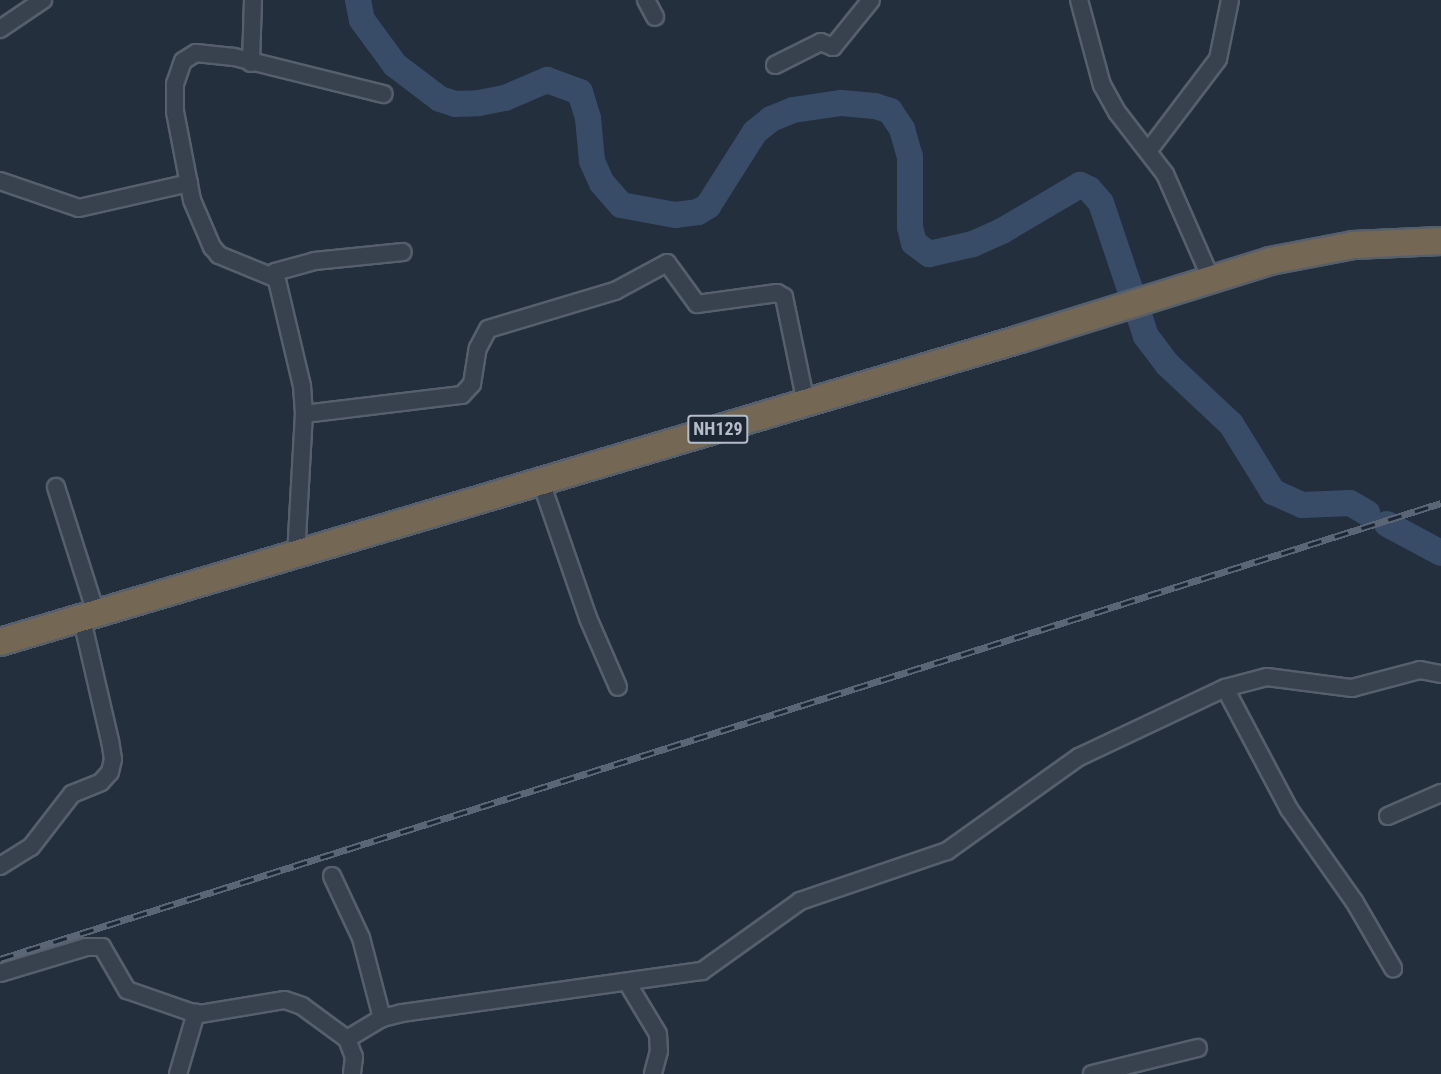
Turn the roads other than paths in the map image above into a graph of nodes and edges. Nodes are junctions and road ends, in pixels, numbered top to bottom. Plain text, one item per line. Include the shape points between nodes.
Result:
1 (43, 0) edge
2 (253, 0) edge
3 (646, 0) edge
4 (871, 0) edge
5 (1079, 0) edge
6 (1230, 0) edge
7 (655, 16) dead end
8 (0, 29) edge
9 (251, 63) junction
10 (775, 65) dead end
11 (384, 94) dead end
12 (1149, 150) junction
13 (0, 181) edge
14 (189, 183) junction
15 (1441, 241) edge
16 (403, 252) dead end
17 (275, 278) junction
18 (1212, 281) junction
19 (806, 403) junction
20 (304, 414) junction
21 (541, 482) junction
22 (57, 487) dead end
23 (296, 556) junction
24 (89, 618) junction
25 (0, 642) edge
26 (1441, 674) edge
27 (618, 687) dead end
28 (1225, 687) junction
29 (1441, 793) edge
30 (1388, 816) dead end
31 (0, 866) edge
32 (332, 876) dead end
33 (1393, 968) dead end
34 (0, 973) edge
35 (628, 984) junction
36 (196, 1013) junction
37 (382, 1018) junction
38 (347, 1039) junction
39 (1198, 1048) dead end
40 (178, 1074) edge
41 (352, 1074) edge
42 (653, 1074) edge
43 (1092, 1074) edge

1 - 8 street
2 - 9 street
3 - 7 street
4 - 10 street via 833,46 821,42
5 - 12 street via 1102,85 1117,112
6 - 12 street via 1218,59
9 - 11 street
9 - 14 street via 211,53 196,53 183,61 175,84 175,112
12 - 18 street via 1180,204
13 - 14 street via 80,208
14 - 17 street via 212,247 231,263
15 - 18 highway, NH129 via 1310,251
16 - 17 street via 278,268
17 - 20 street via 302,386
18 - 19 highway, NH129
19 - 20 street via 784,297 777,293 697,304 668,263 615,291 488,329 478,348 472,384 462,395
19 - 21 highway, NH129
20 - 23 street
21 - 23 highway, NH129
21 - 27 street via 588,618
22 - 24 street
23 - 24 highway, NH129
24 - 25 highway, NH129
24 - 31 street via 113,759 110,772 101,782 72,794 31,847
26 - 28 street via 1420,670 1352,688 1272,677
28 - 33 street via 1289,809 1354,901
28 - 35 street via 1079,757 947,851 800,901 702,971
29 - 30 street
32 - 37 street via 361,938
34 - 36 street via 96,945 108,952 127,990
35 - 37 street
35 - 42 street via 658,1034 659,1051
36 - 38 street via 285,1000 302,1006
36 - 40 street
37 - 38 street
38 - 41 street via 354,1057
39 - 43 street

